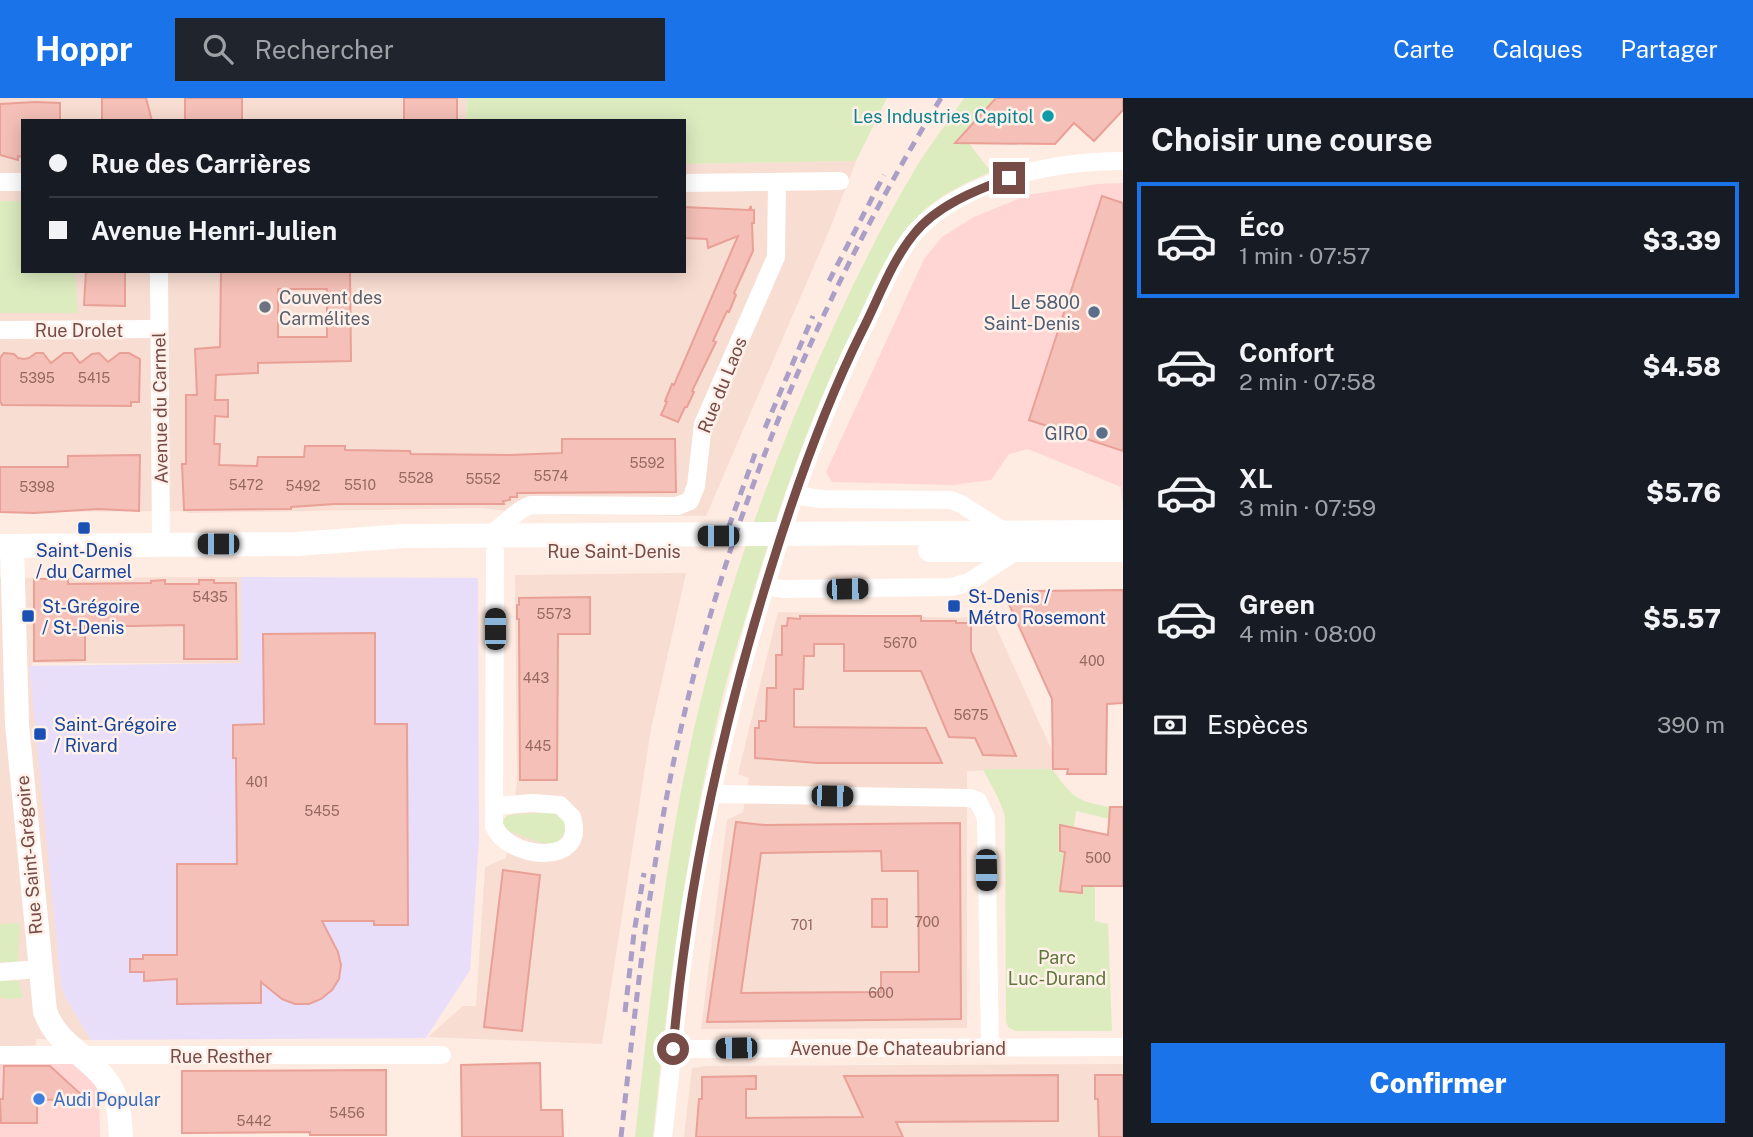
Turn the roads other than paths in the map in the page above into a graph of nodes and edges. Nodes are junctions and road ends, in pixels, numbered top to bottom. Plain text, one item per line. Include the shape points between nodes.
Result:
1 (1123, 161) edge
2 (840, 181) dead end
3 (0, 182) edge
4 (21, 182) edge
5 (686, 183) edge
6 (777, 183) junction
7 (159, 273) edge
8 (159, 329) junction
9 (0, 330) edge
10 (794, 495) junction
11 (1123, 532) edge
12 (1011, 542) junction
13 (162, 544) junction
14 (489, 544) junction
15 (6, 546) edge
16 (1123, 550) edge
17 (767, 581) junction
18 (8, 724) edge
19 (711, 794) junction
20 (495, 806) dead end
21 (40, 969) junction
22 (0, 972) edge
23 (990, 1047) junction
24 (1123, 1047) edge
25 (673, 1049) junction
26 (0, 1055) edge
27 (80, 1055) junction
28 (442, 1055) dead end
29 (121, 1137) edge
30 (663, 1137) edge

1 - 10 street via 1068,164 1021,174 953,203 920,226 855,345
2 - 6 street
3 - 4 street
5 - 6 street
6 - 14 street, Rue du Laos via 776,257 703,424 690,501 677,506 531,505 499,528
7 - 8 street, Avenue du Carmel
8 - 9 street, Rue Drolet
8 - 13 street, Avenue du Carmel
10 - 12 street via 951,500
10 - 17 street
11 - 12 main road, Rue Saint-Denis
12 - 14 main road, Rue Saint-Denis
12 - 16 main road, Rue Saint-Denis
12 - 17 street via 969,582 951,587 782,589
13 - 14 main road, Rue Saint-Denis via 296,544 404,552
13 - 15 main road, Rue Saint-Denis
14 - 20 street
15 - 18 main road, Rue Saint-Grégoire
17 - 19 street
18 - 21 main road, Rue Saint-Grégoire
19 - 23 street via 970,798 981,803 986,818
19 - 25 street via 689,916
21 - 22 street
21 - 27 main road, Rue Saint-Grégoire via 51,1026
23 - 24 street, Avenue De Chateaubriand
23 - 25 street, Avenue De Chateaubriand
25 - 30 street
26 - 27 street, Rue Resther
27 - 28 street, Rue Resther
27 - 29 main road, Rue Saint-Grégoire via 114,1092

